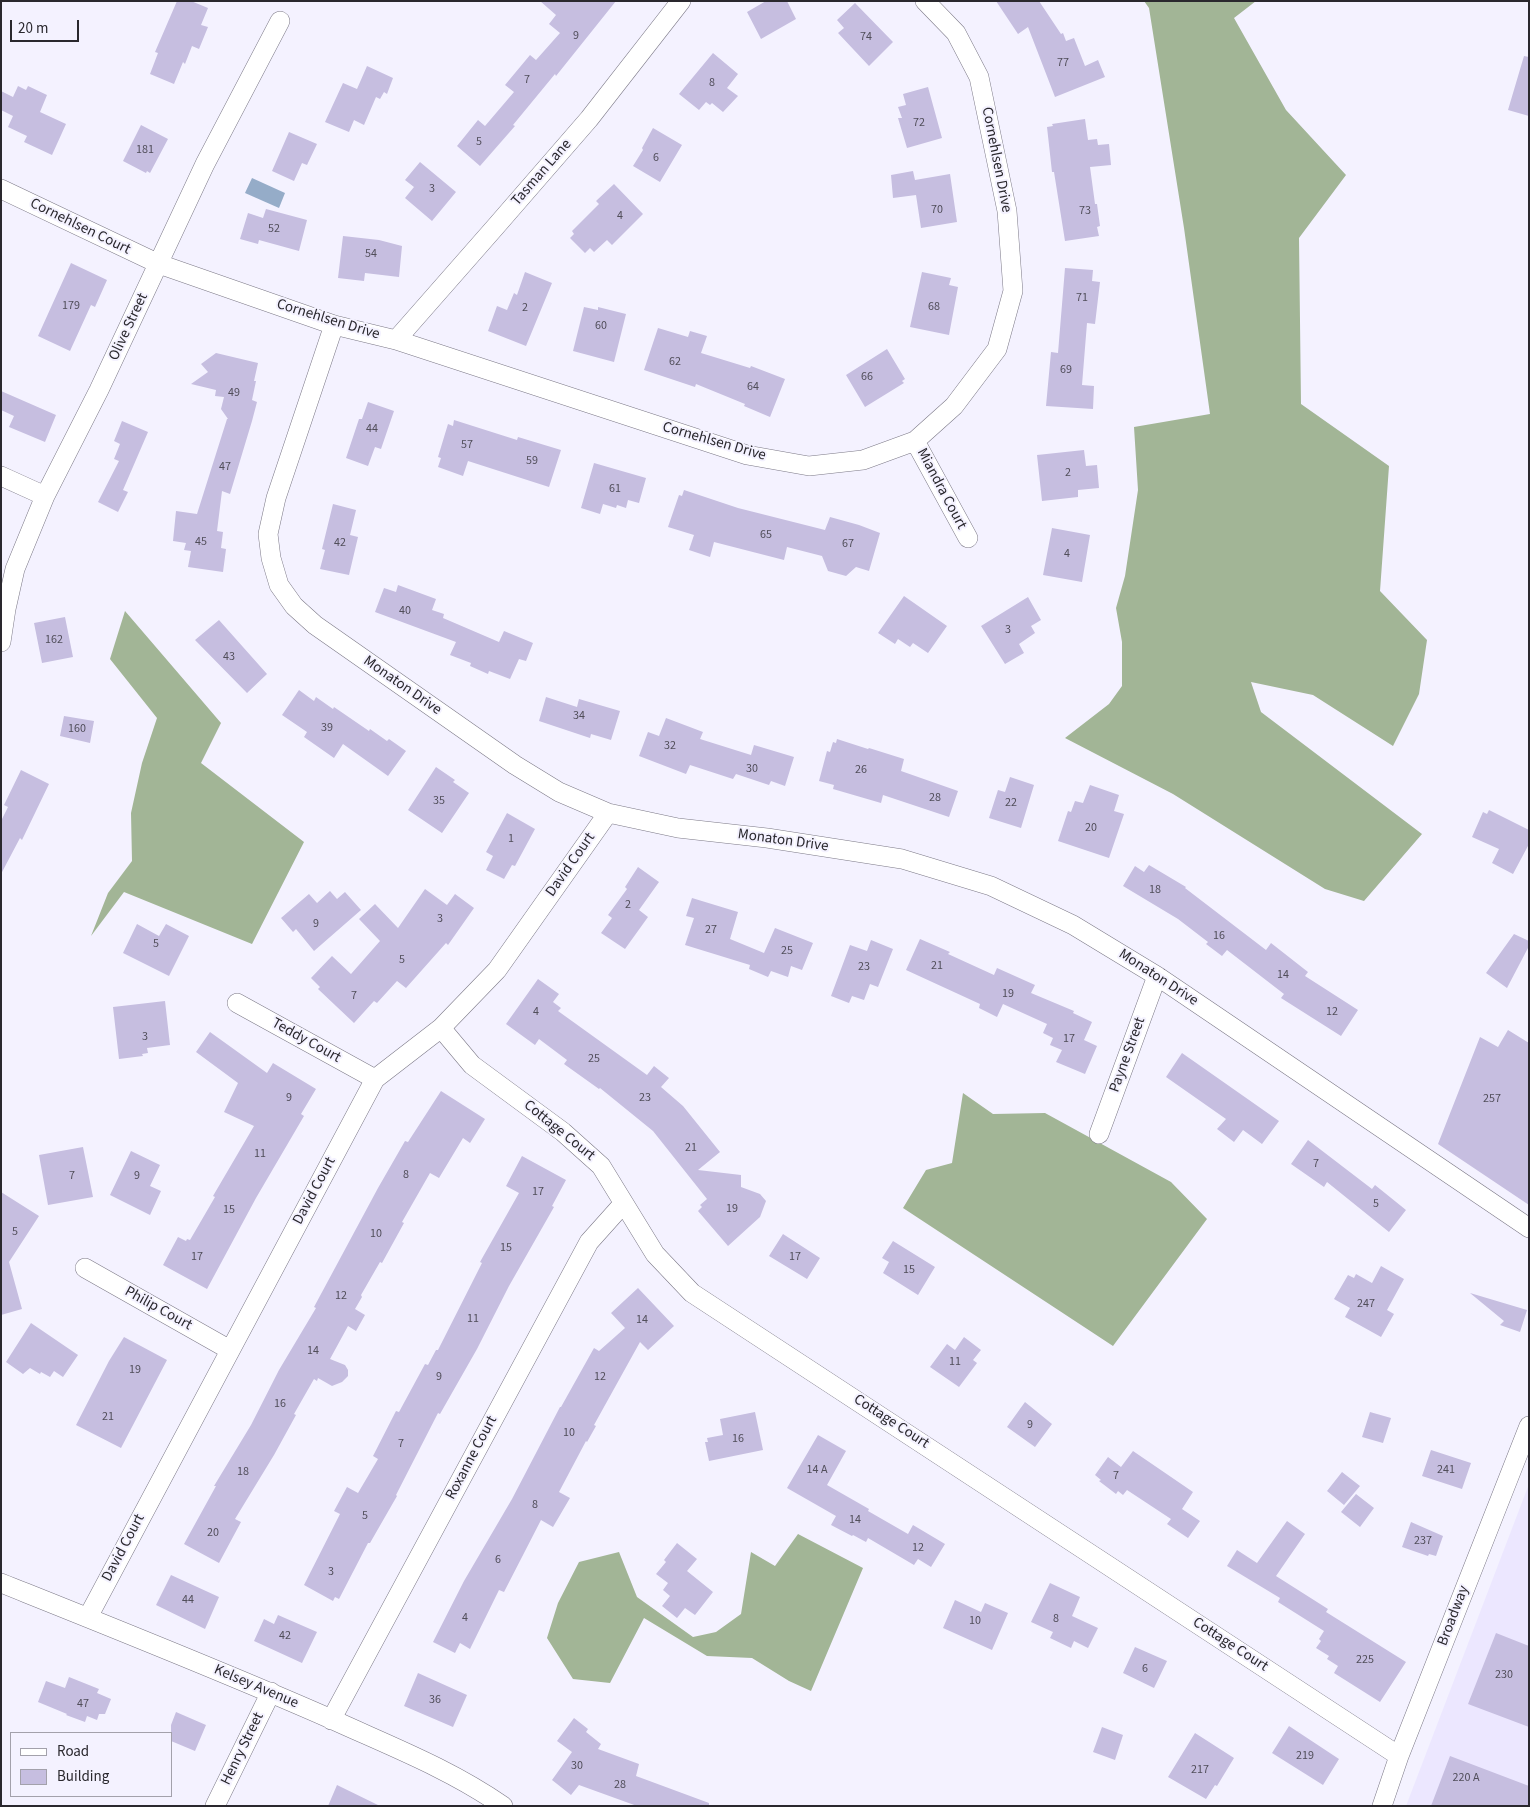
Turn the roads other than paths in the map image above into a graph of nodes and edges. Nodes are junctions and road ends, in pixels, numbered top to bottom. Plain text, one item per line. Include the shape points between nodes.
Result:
1 (681, 1) edge
2 (925, 1) edge
3 (280, 21) dead end
4 (1, 189) edge
5 (158, 264) junction
6 (334, 325) junction
7 (396, 340) junction
8 (915, 441) junction
9 (1, 476) edge
10 (45, 496) junction
11 (968, 538) dead end
12 (1, 642) edge
13 (608, 813) junction
14 (1157, 976) junction
15 (237, 1003) dead end
16 (441, 1028) junction
17 (375, 1079) junction
18 (1099, 1134) dead end
19 (623, 1204) junction
20 (1529, 1228) edge
21 (85, 1268) dead end
22 (230, 1350) junction
23 (1529, 1426) edge
24 (1, 1583) edge
25 (88, 1618) junction
26 (271, 1692) junction
27 (331, 1720) junction
28 (1399, 1756) junction
29 (215, 1806) edge
30 (504, 1806) edge
31 (1382, 1806) edge

1 - 7 street, Tasman Lane via 589,118
2 - 8 street, Cornehlsen Drive via 956,33 979,77 1007,211 1013,291 997,349 954,406
3 - 5 street, Olive Street via 205,164
4 - 5 street, Cornehlsen Court
5 - 6 street, Cornehlsen Drive
5 - 10 street, Olive Street
6 - 7 street, Cornehlsen Drive
6 - 13 street, Monaton Drive via 276,498 268,534 279,585 294,606 315,625 515,765 559,792
7 - 8 street, Cornehlsen Drive via 747,455 810,466 863,460
8 - 11 street, Miandra Court
9 - 10 street
10 - 12 street, Olive Street via 15,569
13 - 14 street, Monaton Drive via 678,828 902,859 991,886 1073,925
13 - 16 street, David Court via 497,970
14 - 18 street, Payne Street
14 - 20 street, Monaton Drive
15 - 17 street, Teddy Court
16 - 17 street, David Court
16 - 19 street, Cottage Court via 472,1065 563,1132 601,1166
17 - 22 street, David Court
19 - 27 street, Roxanne Court via 590,1242
19 - 28 street, Cottage Court via 655,1254 692,1293
21 - 22 street, Philip Court
22 - 25 street, David Court
23 - 28 street, Broadway
24 - 25 street, Kelsey Avenue
25 - 26 street, Kelsey Avenue
26 - 27 street, Kelsey Avenue
26 - 29 street, Henry Street
27 - 30 street, Kelsey Avenue via 429,1763
28 - 31 street, Broadway

